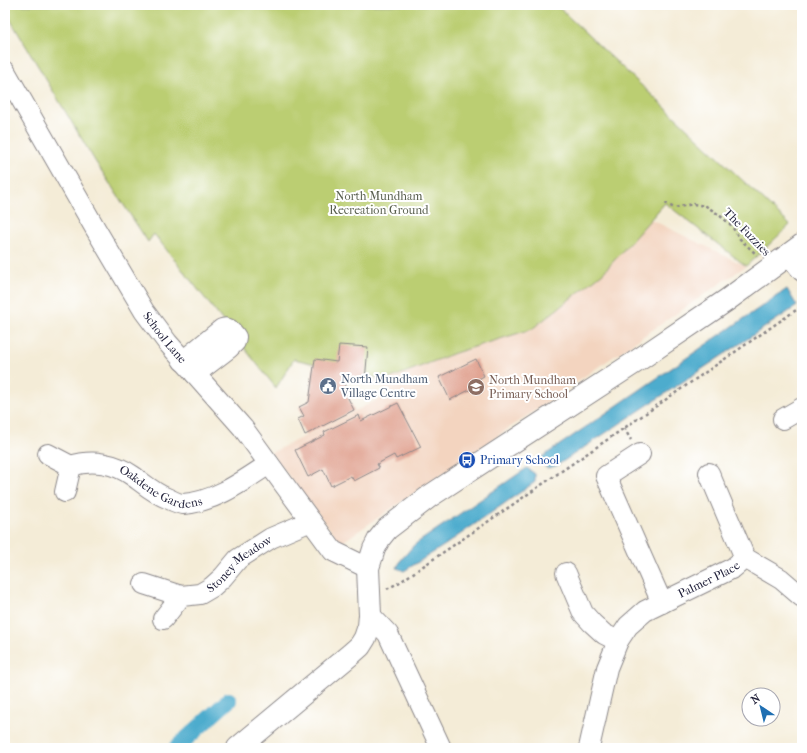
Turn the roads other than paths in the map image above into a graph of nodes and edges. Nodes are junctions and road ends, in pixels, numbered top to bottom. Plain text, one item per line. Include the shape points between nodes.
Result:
1 (5, 71) edge
2 (798, 257) edge
3 (802, 408) edge
4 (783, 419) dead end
5 (48, 454) dead end
6 (640, 454) dead end
7 (269, 464) junction
8 (71, 466) junction
9 (709, 473) dead end
10 (65, 492) dead end
11 (311, 521) junction
12 (745, 558) junction
13 (368, 568) junction
14 (566, 573) dead end
15 (144, 584) dead end
16 (181, 596) junction
17 (802, 597) edge
18 (662, 603) junction
19 (369, 607) junction
20 (163, 619) dead end
21 (618, 641) junction
22 (238, 748) edge
23 (441, 748) edge
24 (589, 748) edge

1 - 7 street, School Lane via 144,311 167,342 243,428
2 - 13 main road via 771,269 637,361 430,496 387,529 374,549
3 - 4 street
5 - 8 street
6 - 18 street via 606,476
7 - 8 street, Oakdene Gardens via 236,486 205,500 182,504 164,497 114,466 97,462
7 - 11 street, School Lane
8 - 10 street
9 - 12 street, Palmer Place
11 - 13 street, School Lane via 333,551
11 - 16 street, Stoney Meadow via 271,538 238,559 223,577 200,594
12 - 17 street via 781,580
12 - 18 street, Palmer Place via 733,568
13 - 19 main road
14 - 21 street via 583,613 604,634
15 - 16 street, Stoney Meadow
16 - 20 street
18 - 21 street, Palmer Place via 645,611 628,626
19 - 22 main road via 369,626 360,646
19 - 23 street via 388,634
21 - 24 street, Palmer Place via 607,668

